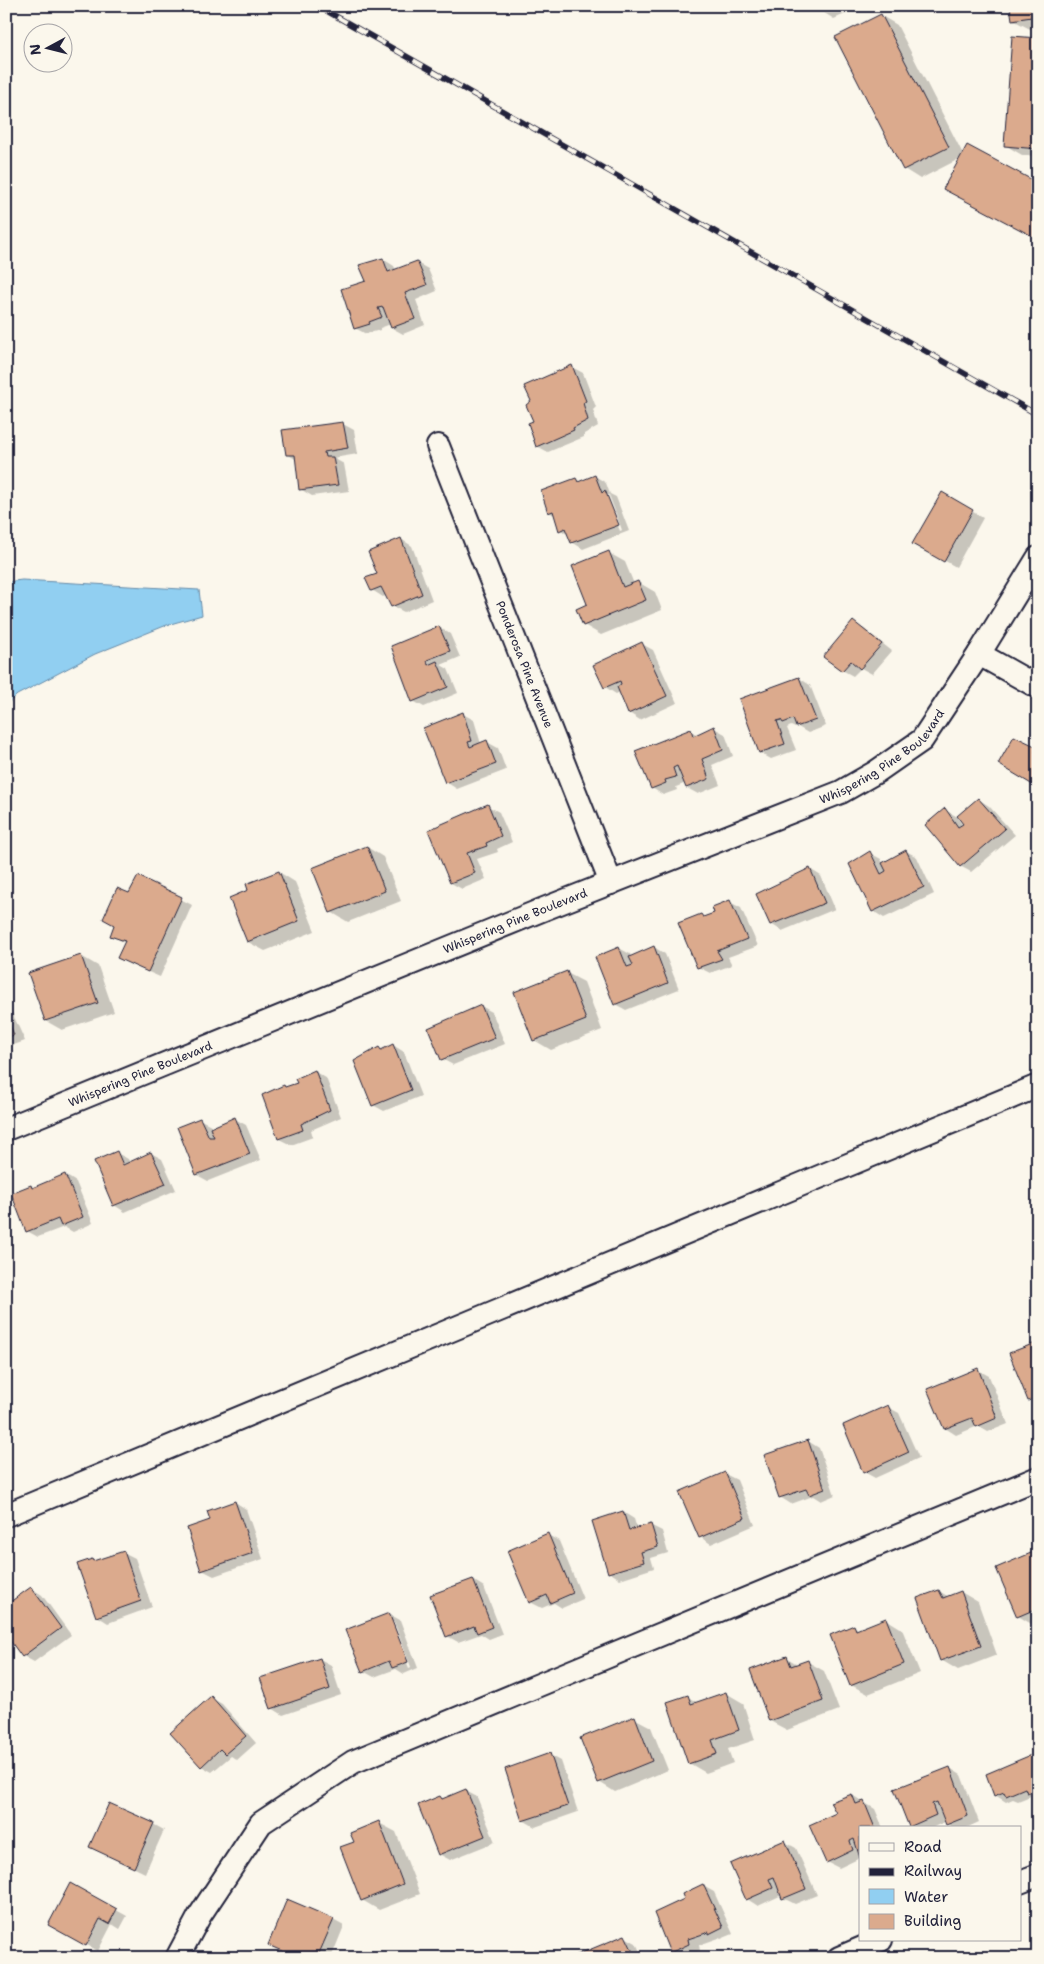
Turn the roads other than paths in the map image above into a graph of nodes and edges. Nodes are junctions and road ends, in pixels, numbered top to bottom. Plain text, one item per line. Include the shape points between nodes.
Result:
1 (438, 446) dead end
2 (1038, 558) edge
3 (979, 654) junction
4 (1038, 687) edge
5 (611, 883) junction
6 (1038, 1086) edge
7 (6, 1129) edge
8 (1038, 1478) edge
9 (6, 1515) edge
10 (1038, 1875) edge
11 (1022, 1881) edge
12 (876, 1942) edge
13 (177, 1958) edge
14 (839, 1958) edge

1 - 5 street, Ponderosa Pine Avenue
2 - 3 street, Whispering Pine Boulevard
3 - 4 street
3 - 5 street, Whispering Pine Boulevard via 922,740 876,772 841,792
5 - 7 street, Whispering Pine Boulevard
6 - 9 street
8 - 13 street via 353,1762 261,1823 200,1915
10 - 11 street
12 - 14 street

